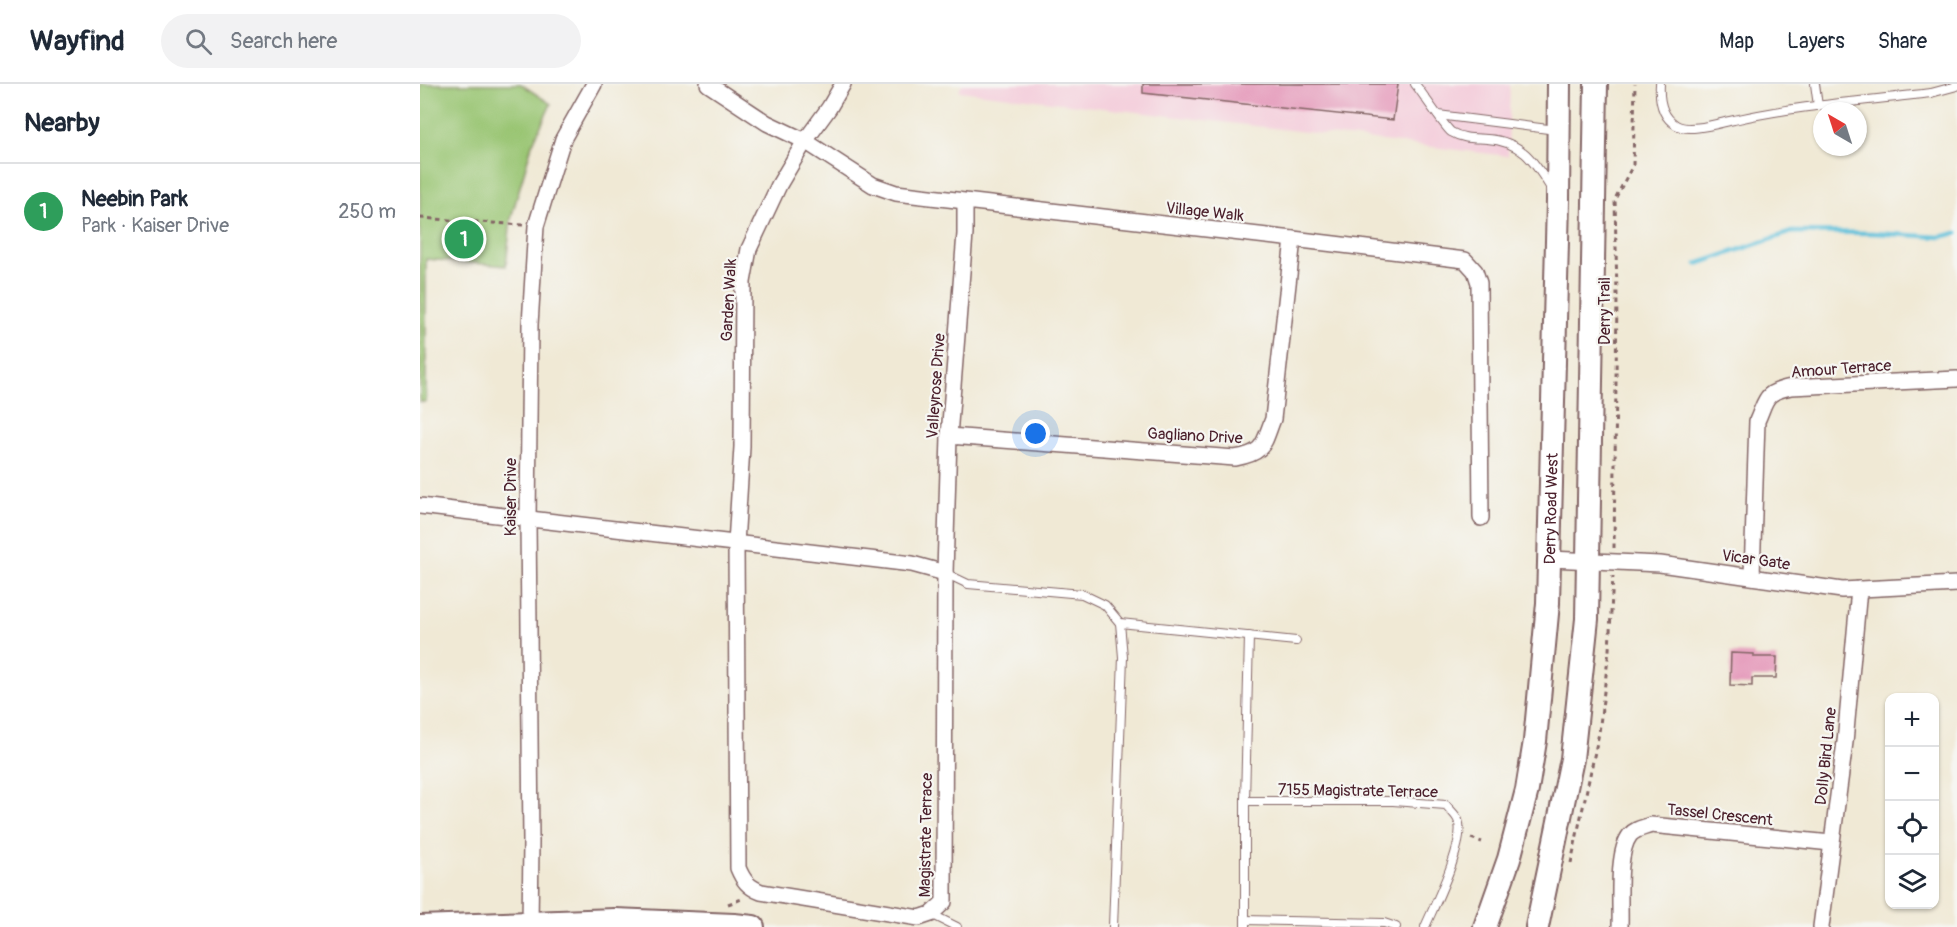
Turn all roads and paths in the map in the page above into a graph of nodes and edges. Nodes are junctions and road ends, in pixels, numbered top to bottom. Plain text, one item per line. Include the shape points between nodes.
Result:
1 (594, 84) edge
2 (708, 84) edge
3 (843, 84) edge
4 (1415, 84) edge
5 (1559, 84) edge
6 (1596, 84) edge
7 (1635, 84) edge
8 (1660, 84) edge
9 (1815, 84) edge
10 (1957, 86) edge
11 (1817, 102) edge
12 (1853, 102) edge
13 (1813, 107) edge
14 (1438, 115) junction
15 (1559, 130) junction
16 (804, 141) junction
17 (1595, 168) junction
18 (1558, 201) junction
19 (965, 202) junction
20 (420, 218) edge
21 (536, 226) junction
22 (1293, 238) junction
23 (1957, 379) edge
24 (949, 436) junction
25 (420, 506) edge
26 (1481, 518) dead end
27 (528, 520) junction
28 (1614, 542) dead end
29 (736, 544) junction
30 (1550, 559) junction
31 (1588, 561) junction
32 (945, 573) junction
33 (1752, 576) junction
34 (1957, 584) edge
35 (1859, 589) junction
36 (1120, 623) junction
37 (1249, 636) junction
38 (1296, 641) dead end
39 (1245, 801) junction
40 (1832, 843) junction
41 (931, 914) junction
42 (1245, 923) edge
43 (530, 925) edge
44 (420, 927) edge
45 (753, 927) edge
46 (957, 927) edge
47 (1113, 927) edge
48 (1396, 927) edge
49 (1425, 927) edge
50 (1485, 927) edge
51 (1537, 927) edge
52 (1620, 927) edge
53 (1821, 927) edge

1 - 21 street, Kaiser Drive via 563,139
2 - 16 street, Village Walk via 767,123
3 - 16 street, Garden Walk
4 - 14 lane
5 - 15 main road, Derry Road West
6 - 17 main road
7 - 28 path, Derry Trail via 1633,165 1615,199
8 - 13 lane via 1659,99 1665,114 1676,125 1690,129
9 - 11 lane
10 - 12 lane
14 - 15 lane
14 - 18 lane via 1450,131 1467,139 1502,142 1528,154
15 - 17 main road via 1579,141
15 - 18 main road, Derry Road West
16 - 19 street, Village Walk via 873,185 896,193
16 - 29 street, Garden Walk via 778,185 749,249 743,282 742,447
17 - 31 main road
18 - 30 main road, Derry Road West
19 - 22 street, Village Walk
19 - 24 street, Valleyrose Drive
20 - 21 path
21 - 27 street, Kaiser Drive via 530,325
22 - 24 street, Gagliano Drive via 1273,419 1262,447 1250,455 1235,458
22 - 26 street, Village Walk via 1465,260 1475,271 1479,283
23 - 33 street, Amour Terrace via 1791,387 1767,398 1757,421
24 - 32 street, Valleyrose Drive
25 - 27 street
27 - 29 street
27 - 43 street, Kaiser Drive
29 - 32 street via 912,564
29 - 41 street, Magistrate Terrace via 738,868 743,879 761,892 919,918
30 - 31 street, Vicar Gate
30 - 50 main road, Derry Road West via 1527,790 1509,859
31 - 33 street, Vicar Gate via 1660,564
31 - 51 main road via 1587,619 1572,759
32 - 36 lane via 969,584 1082,594 1105,604
32 - 41 street, Magistrate Terrace via 944,902
33 - 35 street, Vicar Gate via 1828,589
34 - 35 street, Vicar Gate
35 - 40 street, Dolly Bird Lane
36 - 37 lane
36 - 47 lane via 1123,657
37 - 38 lane
37 - 39 lane
39 - 42 lane
39 - 49 lane, 7155 Magistrate Terrace via 1446,805 1458,820 1460,835
40 - 52 street, Tassel Crescent via 1651,825 1636,830 1622,854
40 - 53 street, Dolly Bird Lane
41 - 46 lane
42 - 48 lane via 1384,923
43 - 44 main road
43 - 45 main road via 615,920

